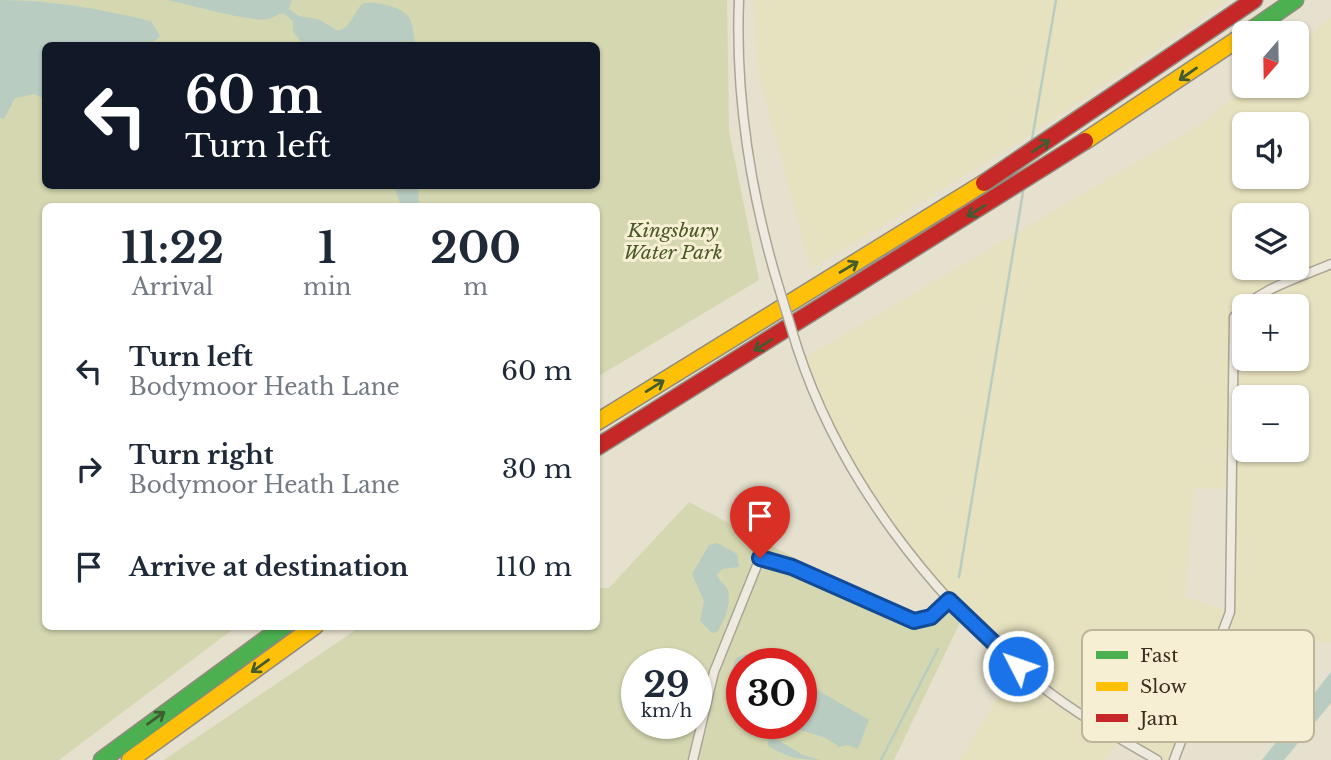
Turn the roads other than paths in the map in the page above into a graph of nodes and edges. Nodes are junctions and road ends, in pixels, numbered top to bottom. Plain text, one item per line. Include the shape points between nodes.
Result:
1 (738, 0) edge
2 (1254, 0) edge
3 (1295, 0) edge
4 (1265, 21) edge
5 (1232, 44) edge
6 (1331, 264) edge
7 (600, 420) edge
8 (600, 445) edge
9 (949, 600) junction
10 (279, 630) edge
11 (309, 630) edge
12 (1223, 630) edge
13 (1082, 714) edge
14 (1126, 742) edge
15 (1181, 742) edge
16 (102, 760) edge
17 (130, 760) edge
18 (693, 760) edge
19 (1157, 760) edge
20 (1174, 760) edge

1 - 9 street, bridge via 747,136 764,240 797,347 867,493
7 -> 2 highway via 960,200
3 - 4 highway
5 -> 8 highway via 1133,111
6 - 12 street via 1259,296 1234,317 1230,612
9 - 13 street via 985,638
9 - 18 street via 931,617 914,621 792,567 760,558 714,672
16 -> 10 highway
11 -> 17 highway
14 - 19 street
15 - 20 street

